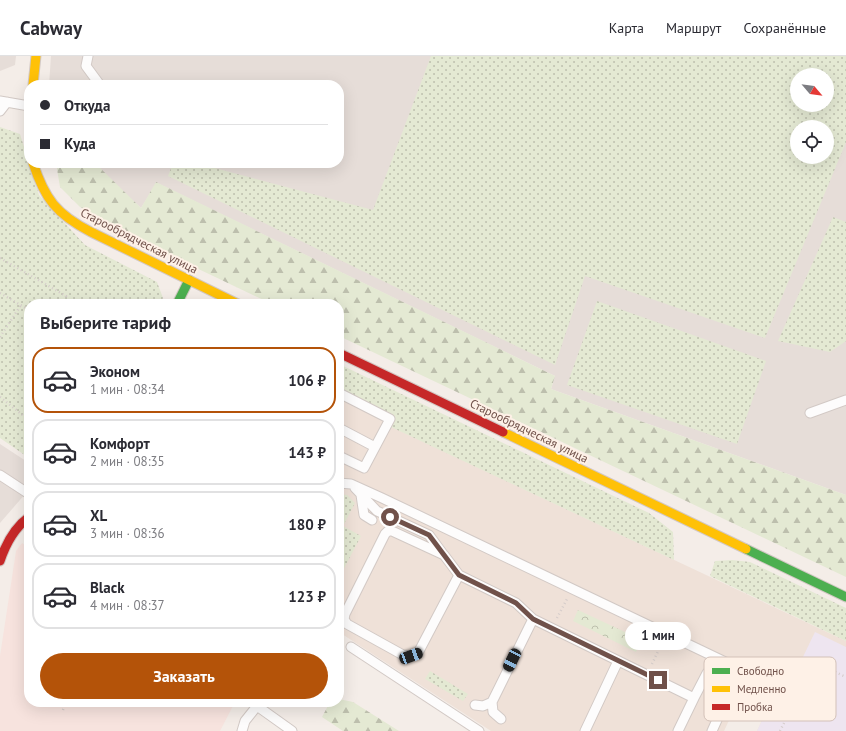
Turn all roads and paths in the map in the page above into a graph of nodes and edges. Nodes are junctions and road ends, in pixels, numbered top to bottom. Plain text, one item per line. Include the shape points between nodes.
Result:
1 (36, 56) edge
2 (88, 56) edge
3 (34, 80) edge
4 (96, 80) edge
5 (4, 102) edge
6 (24, 105) edge
7 (0, 111) edge
8 (35, 168) edge
9 (0, 258) edge
10 (189, 280) junction
11 (0, 293) edge
12 (65, 299) edge
13 (180, 299) edge
14 (228, 299) edge
15 (21, 305) junction
16 (24, 307) edge
17 (0, 337) edge
18 (344, 355) edge
19 (344, 395) edge
20 (0, 397) edge
21 (846, 400) edge
22 (810, 413) dead end
23 (24, 416) edge
24 (344, 431) edge
25 (375, 447) junction
26 (344, 458) edge
27 (0, 475) edge
28 (344, 483) edge
29 (351, 484) junction
30 (24, 491) edge
31 (361, 495) junction
32 (372, 520) dead end
33 (24, 521) edge
34 (2, 546) edge
35 (444, 555) junction
36 (0, 561) edge
37 (459, 575) junction
38 (568, 596) dead end
39 (846, 597) edge
40 (533, 619) junction
41 (552, 628) junction
42 (663, 642) dead end
43 (351, 647) dead end
44 (715, 657) edge
45 (618, 661) junction
46 (836, 673) edge
47 (646, 674) junction
48 (846, 678) edge
49 (704, 679) edge
50 (694, 698) junction
51 (492, 702) junction
52 (475, 705) dead end
53 (64, 707) edge
54 (256, 707) edge
55 (258, 707) edge
56 (63, 710) dead end
57 (501, 719) dead end
58 (717, 721) edge
59 (785, 721) edge
60 (683, 722) junction
61 (242, 731) edge
62 (292, 731) edge
63 (479, 731) edge
64 (585, 731) edge
65 (678, 731) edge
66 (685, 731) edge
67 (712, 731) edge
68 (780, 731) edge

1 - 3 street
2 - 4 lane via 86,66
5 - 6 lane
5 - 7 lane
8 - 10 street, Старообрядческая улица via 45,193 66,217
9 - 12 path via 66,296
10 - 13 street
10 - 14 street, Старообрядческая улица
11 - 15 path
15 - 16 path
15 - 17 path
18 - 39 street, Старообрядческая улица
19 - 25 lane via 390,419
20 - 23 path
21 - 22 lane
24 - 25 lane
25 - 26 lane via 364,468
27 - 30 lane
28 - 29 lane
29 - 31 lane
29 - 44 lane
31 - 32 lane via 364,515
31 - 35 lane via 377,511 429,535
33 - 34 street
34 - 36 street
35 - 37 lane
35 - 37 lane via 388,531 344,620 403,655 411,656 418,653
37 - 40 lane via 516,603
38 - 41 path
40 - 41 lane
40 - 51 lane
41 - 45 lane
42 - 47 path
43 - 63 lane
45 - 47 lane
45 - 64 lane
46 - 48 path
47 - 50 lane
49 - 50 lane
50 - 60 lane
51 - 52 lane via 483,706
51 - 57 lane via 493,712
53 - 56 path
54 - 61 lane via 245,721
55 - 62 lane
58 - 67 lane
59 - 68 path
60 - 65 lane
60 - 66 lane

